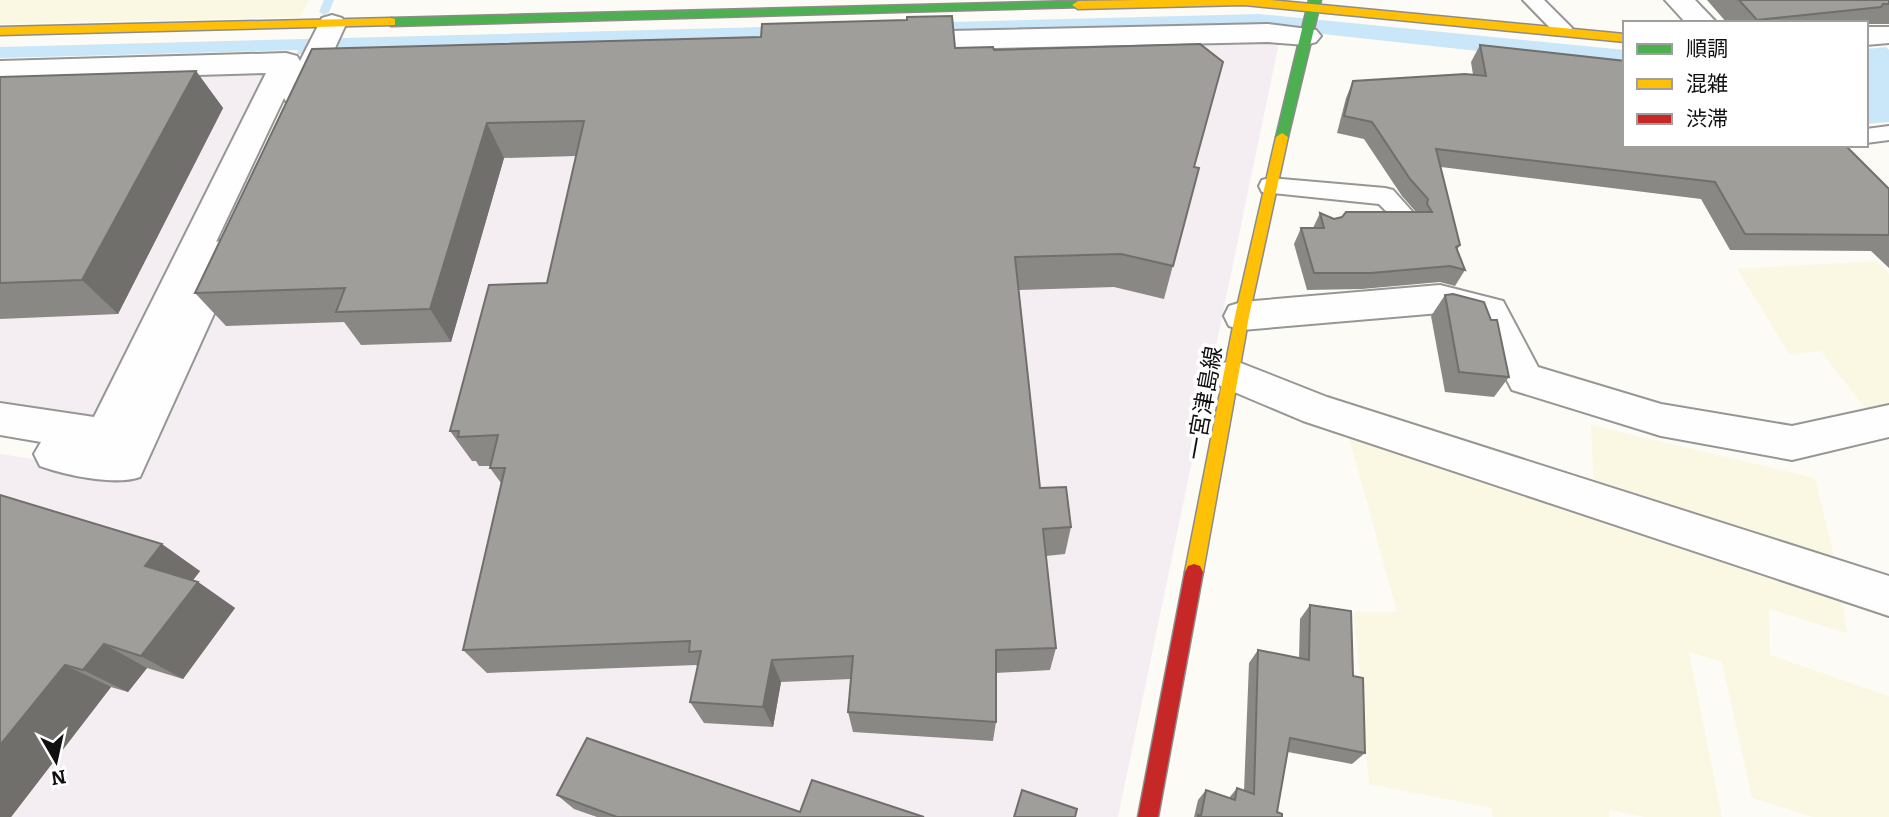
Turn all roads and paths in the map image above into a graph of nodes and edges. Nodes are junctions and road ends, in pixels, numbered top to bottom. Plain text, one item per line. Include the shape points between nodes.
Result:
1 (1244, 0) edge
2 (1533, 0) edge
3 (1679, 0) edge
4 (888, 5) edge
5 (1311, 18) edge
6 (1701, 21) edge
7 (0, 31) edge
8 (1564, 32) junction
9 (1623, 37) edge
10 (869, 42) edge
11 (317, 57) junction
12 (0, 71) edge
13 (1889, 133) edge
14 (1868, 142) edge
15 (1270, 186) junction
16 (1318, 190) junction
17 (1323, 213) edge
18 (1406, 217) edge
19 (1242, 316) junction
20 (164, 348) junction
21 (1233, 375) junction
22 (0, 419) edge
23 (1889, 421) edge
24 (0, 446) edge
25 (1889, 596) edge
26 (1149, 817) edge

1 - 4 street
1 - 5 street
2 - 8 lane
3 - 6 street
4 - 11 street
5 - 8 street
5 - 10 street via 1268,33
5 - 15 street, 一宮津島線
7 - 11 street
8 - 9 street
11 - 12 street via 286,63
11 - 20 street
13 - 14 lane
15 - 16 lane
15 - 19 street, 一宮津島線
16 - 17 lane
16 - 18 lane via 1385,196
19 - 21 street, 一宮津島線
19 - 23 street via 1440,299 1490,311 1525,379 1661,420 1792,443
20 - 22 street via 105,435
20 - 24 street via 126,465
21 - 25 street via 1317,410
21 - 26 street, 一宮津島線

